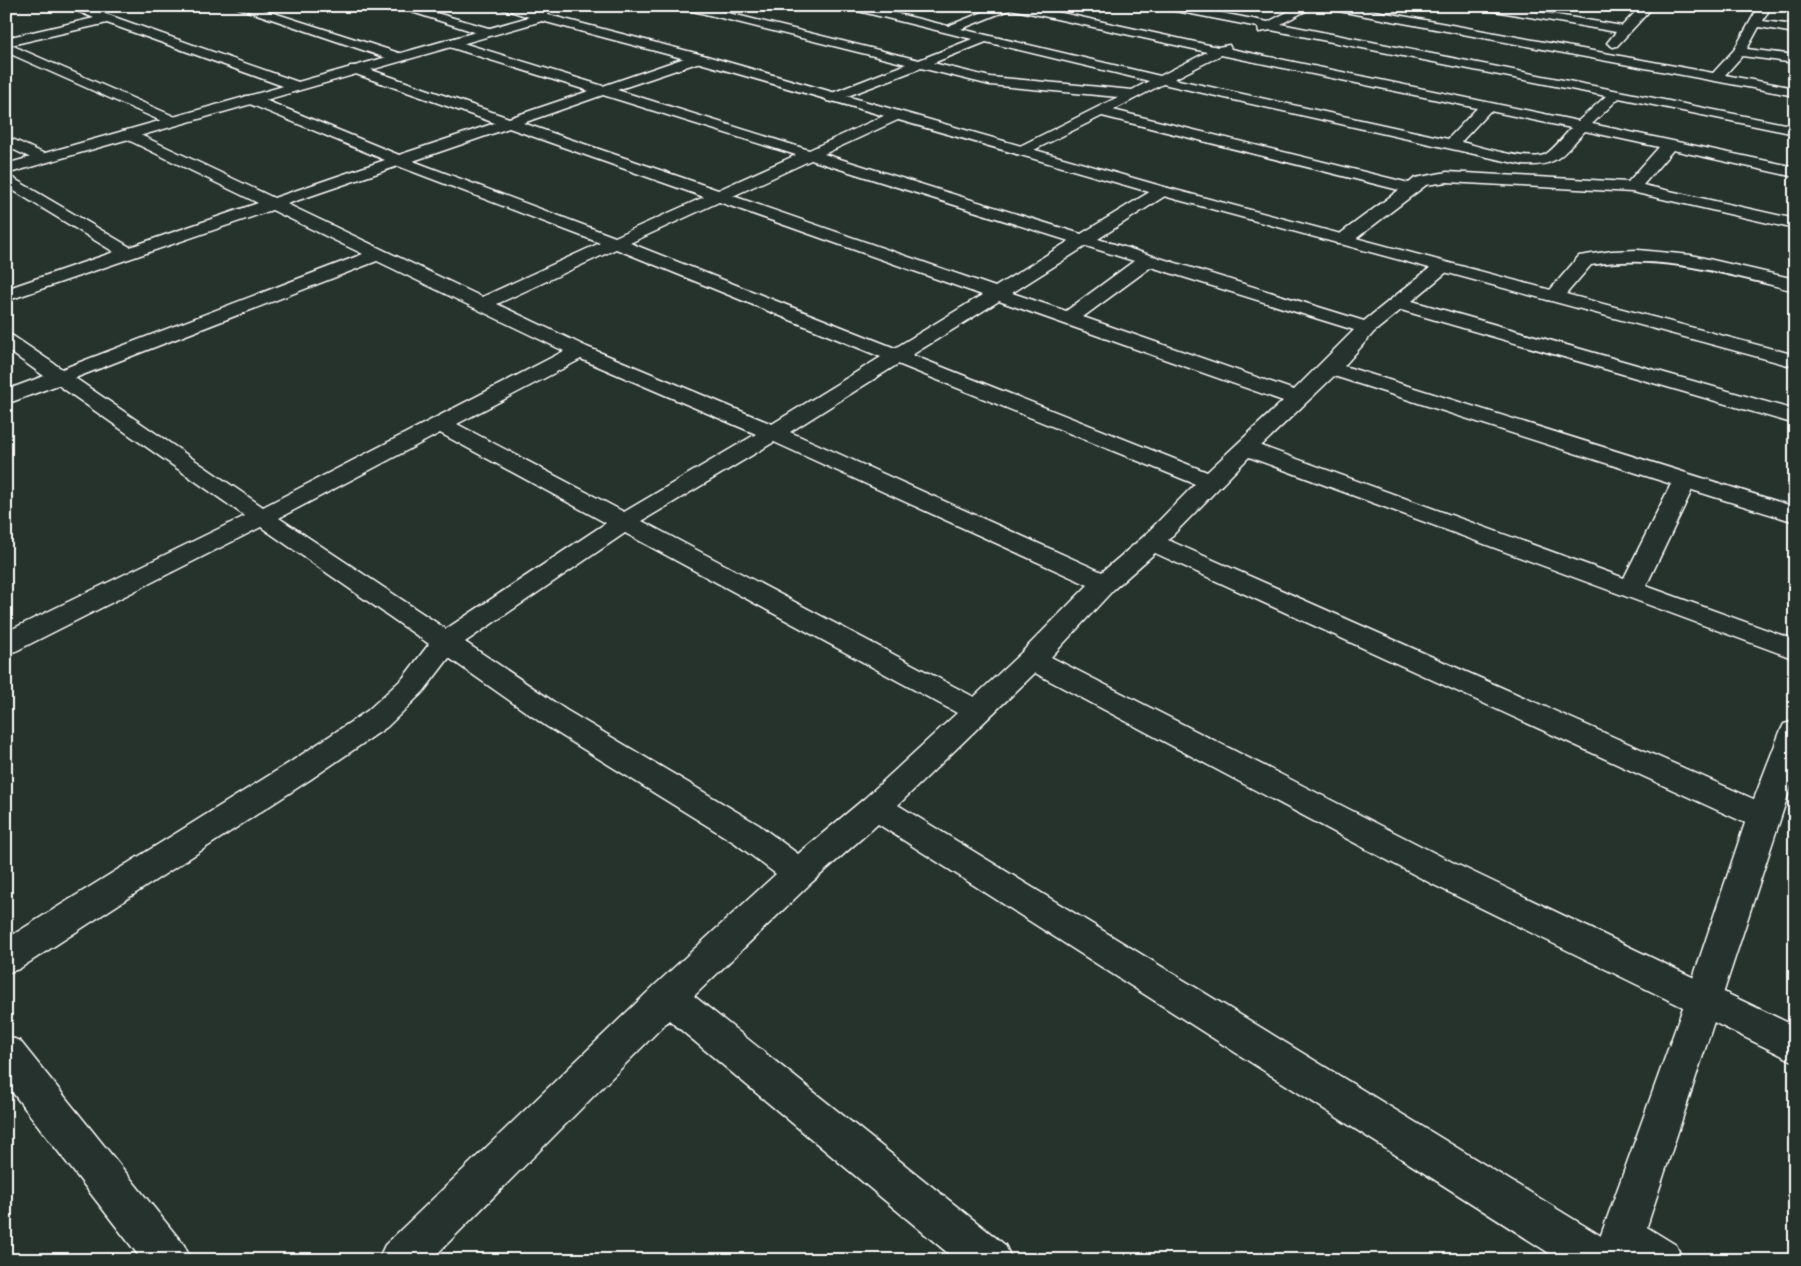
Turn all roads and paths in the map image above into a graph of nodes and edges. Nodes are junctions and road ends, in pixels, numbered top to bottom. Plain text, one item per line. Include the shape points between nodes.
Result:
1 (93, 6) edge
2 (239, 6) edge
3 (399, 6) edge
4 (500, 6) edge
5 (686, 6) edge
6 (850, 6) edge
7 (1009, 6) edge
8 (1013, 6) edge
9 (1166, 6) edge
10 (1310, 6) edge
11 (1328, 6) edge
12 (1483, 6) edge
13 (1648, 6) edge
14 (1764, 6) edge
15 (75, 8) edge
16 (874, 8) edge
17 (543, 12) edge
18 (1587, 12) dead end
19 (107, 19) junction
20 (843, 19) dead end
21 (1571, 22) junction
22 (1755, 23) junction
23 (1267, 27) junction
24 (817, 28) dead end
25 (950, 29) junction
26 (1795, 29) edge
27 (1625, 30) junction
28 (488, 32) junction
29 (800, 34) junction
30 (988, 37) junction
31 (1554, 38) junction
32 (6, 42) edge
33 (450, 42) junction
34 (6, 47) edge
35 (1218, 52) junction
36 (1739, 52) junction
37 (1535, 55) junction
38 (1600, 56) junction
39 (397, 57) junction
40 (698, 58) junction
41 (1795, 60) edge
42 (921, 64) junction
43 (355, 70) junction
44 (1516, 73) junction
45 (1716, 78) junction
46 (1162, 80) junction
47 (296, 86) junction
48 (1774, 88) junction
49 (606, 90) junction
50 (1795, 92) edge
51 (1617, 93) junction
52 (1134, 94) junction
53 (832, 98) junction
54 (250, 99) junction
55 (1488, 105) junction
56 (1100, 111) junction
57 (895, 116) junction
58 (1746, 120) junction
59 (173, 121) junction
60 (509, 124) junction
61 (1582, 125) junction
62 (1795, 130) edge
63 (127, 134) junction
64 (6, 140) edge
65 (1670, 144) junction
66 (1450, 145) junction
67 (1021, 151) junction
68 (1484, 152) junction
69 (810, 155) junction
70 (42, 158) junction
71 (400, 161) junction
72 (6, 169) edge
73 (1795, 172) edge
74 (1458, 176) junction
75 (6, 178) edge
76 (1632, 187) junction
77 (1411, 188) junction
78 (1162, 191) junction
79 (716, 197) junction
80 (272, 205) junction
81 (1795, 224) edge
82 (1082, 239) junction
83 (1343, 240) junction
84 (616, 243) junction
85 (128, 253) junction
86 (378, 254) junction
87 (1148, 260) junction
88 (1442, 267) junction
89 (1795, 285) edge
90 (6, 295) edge
91 (996, 295) junction
92 (1554, 296) junction
93 (483, 303) junction
94 (1399, 303) junction
95 (1067, 320) junction
96 (1367, 328) junction
97 (6, 340) edge
98 (580, 351) junction
99 (895, 357) junction
100 (1795, 361) edge
101 (1330, 368) junction
102 (60, 377) junction
103 (6, 398) edge
104 (1298, 399) junction
105 (1795, 417) edge
106 (441, 424) junction
107 (773, 433) junction
108 (1245, 448) junction
109 (1685, 480) junction
110 (1210, 482) junction
111 (1795, 515) edge
112 (262, 517) junction
113 (624, 522) junction
114 (1152, 542) junction
115 (1105, 583) junction
116 (1631, 590) junction
117 (445, 643) junction
118 (6, 644) edge
119 (1795, 650) edge
120 (1032, 659) junction
121 (977, 711) junction
122 (1795, 732) edge
123 (876, 808) junction
124 (1763, 817) junction
125 (799, 873) junction
126 (6, 958) edge
127 (668, 997) junction
128 (1703, 1002) junction
129 (1795, 1044) edge
130 (6, 1054) edge
131 (1612, 1252) edge
132 (401, 1259) edge
133 (168, 1260) edge
134 (990, 1260) edge
135 (1661, 1260) edge

1 - 15 street
2 - 39 street
3 - 28 street
4 - 17 street
5 - 29 street
6 - 16 street
7 - 25 street
8 - 35 street
9 - 23 street
10 - 23 street
11 - 37 street
12 - 21 street
13 - 27 street
14 - 22 street
15 - 19 street
16 - 20 street
16 - 25 street
17 - 28 street
17 - 40 street
18 - 21 street
19 - 32 street
19 - 47 street
21 - 27 street
21 - 31 street
22 - 26 street
22 - 36 street
23 - 35 street
23 - 44 street
24 - 29 street
25 - 30 street
27 - 38 street
28 - 33 street
29 - 42 street
30 - 42 street
30 - 46 street
31 - 37 street
31 - 38 street
33 - 39 street
33 - 49 street
34 - 59 street
35 - 46 street
35 - 55 street
36 - 41 street
36 - 45 street
37 - 44 street
38 - 45 street
39 - 43 street
40 - 49 street
40 - 53 street
42 - 52 street via 1008,84
42 - 53 street
43 - 47 street
43 - 60 street
44 - 51 street
45 - 48 street
46 - 52 street
46 - 66 street
47 - 54 street
48 - 50 street
48 - 58 street
49 - 60 street
49 - 69 street
51 - 58 street
51 - 61 street
52 - 56 street
53 - 57 street
54 - 59 street
54 - 71 street
55 - 61 street
55 - 66 street
56 - 67 street
56 - 77 street
57 - 67 street
57 - 69 street
58 - 62 street
59 - 63 street
60 - 71 street
60 - 79 street
61 - 65 street
61 - 68 street via 1547,160 1524,160
63 - 70 street
63 - 80 street
64 - 70 street
65 - 73 street
65 - 76 street
66 - 68 street
67 - 78 street
68 - 74 street
69 - 79 street
69 - 82 street
70 - 72 street
71 - 80 street
71 - 84 street
74 - 76 street
74 - 77 street via 1431,178
75 - 85 street
76 - 81 street
77 - 83 street
78 - 82 street
78 - 83 street
79 - 84 street
79 - 91 street
80 - 85 street
80 - 86 street
82 - 87 street
82 - 91 street
83 - 88 street
84 - 93 street
84 - 99 street
85 - 90 street
86 - 93 street
86 - 102 street
87 - 95 street
87 - 96 street
88 - 92 street
88 - 94 street
89 - 92 street via 1697,261 1628,254 1585,260
91 - 95 street
91 - 99 street
92 - 100 street
93 - 98 street
94 - 96 street
94 - 105 street
95 - 104 street
96 - 101 street
97 - 102 street
98 - 106 street
98 - 107 street
99 - 107 street
99 - 110 street
101 - 104 street
101 - 109 street
102 - 103 street
102 - 112 street
104 - 108 street
106 - 112 street
106 - 113 street
107 - 113 street
107 - 115 street
108 - 110 street
108 - 116 street
109 - 111 street
109 - 116 street
110 - 114 street
112 - 117 street
112 - 118 street
113 - 117 street
113 - 121 street
114 - 115 street
114 - 124 street
115 - 120 street
116 - 119 street
117 - 125 street via 556,718 747,834
117 - 126 street via 413,685 376,720
120 - 121 street
120 - 128 street via 1444,874
121 - 123 street
122 - 124 street
123 - 125 street
123 - 131 street
124 - 128 street
125 - 127 street
127 - 132 street
127 - 134 street
128 - 129 street
128 - 131 street
130 - 133 street
131 - 135 street

